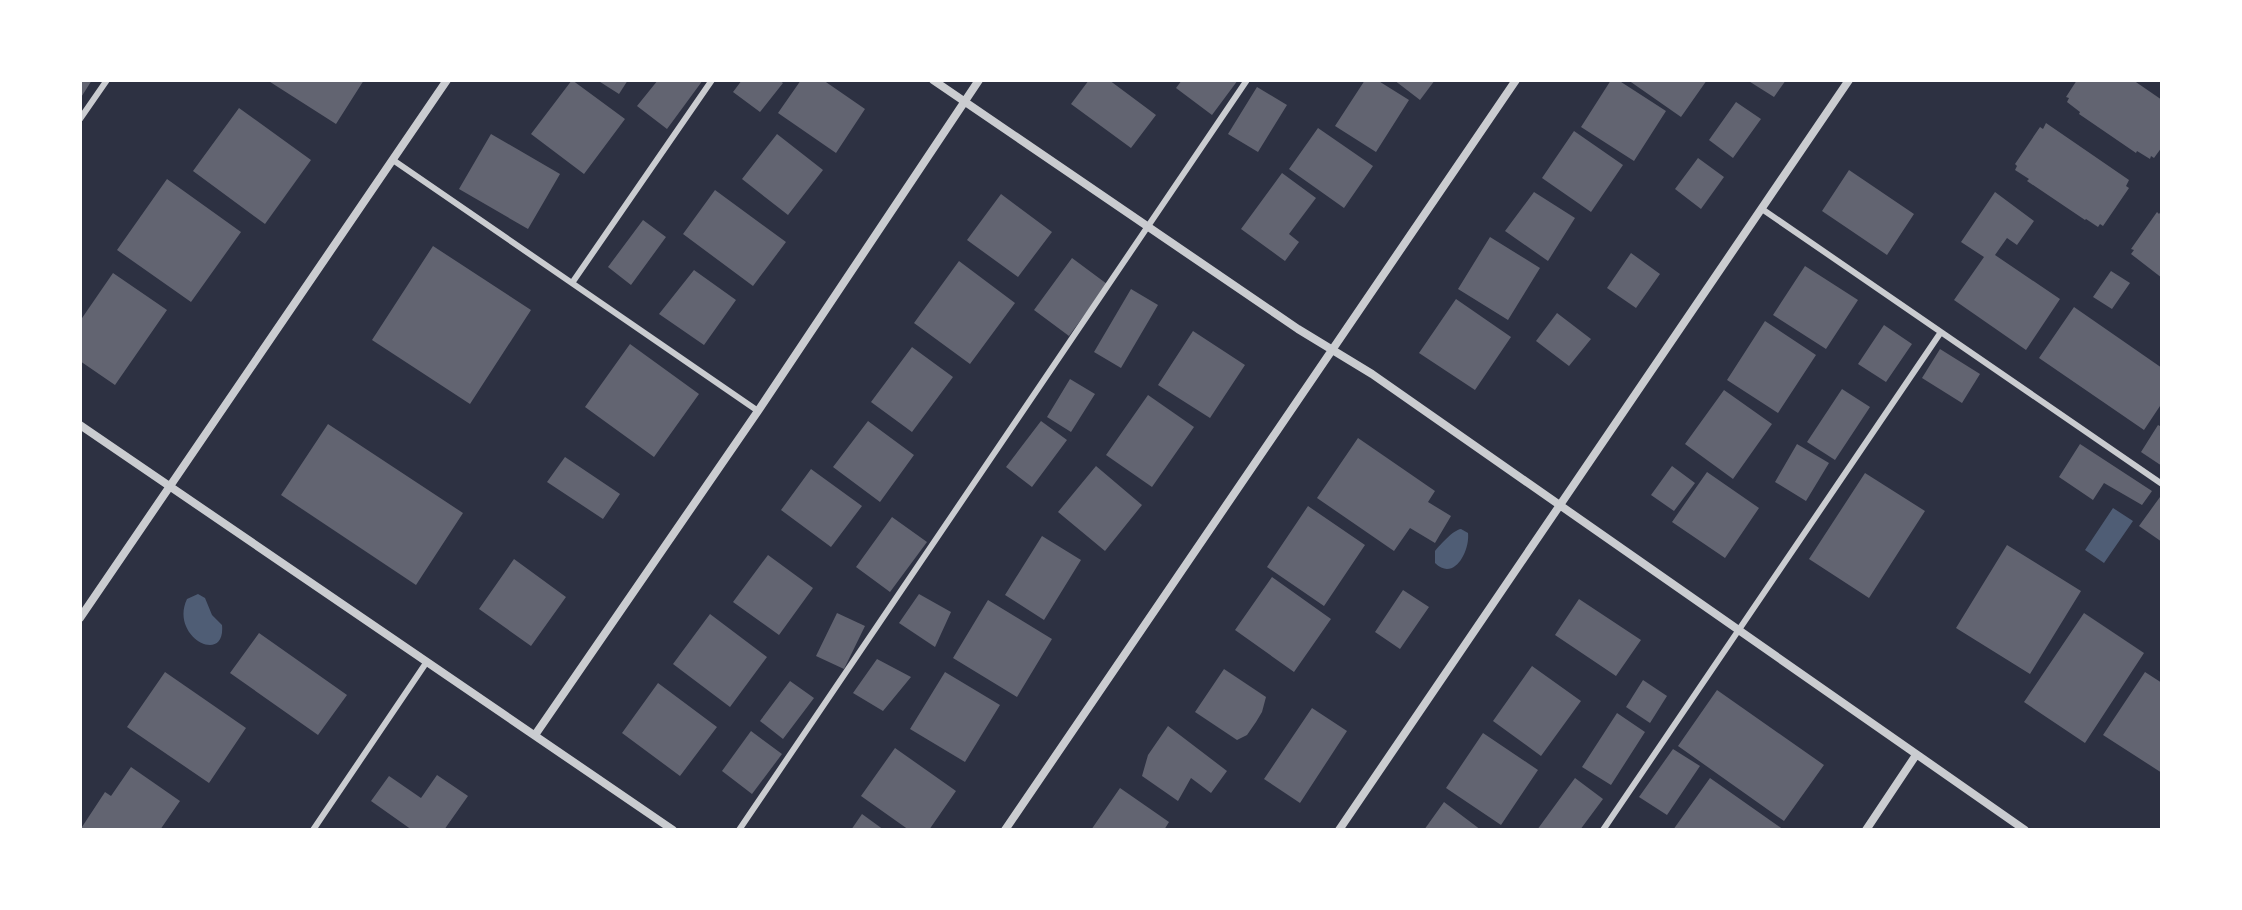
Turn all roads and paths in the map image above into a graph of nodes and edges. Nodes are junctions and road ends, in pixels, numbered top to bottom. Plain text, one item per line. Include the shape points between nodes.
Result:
1 (107, 80) edge
2 (447, 80) edge
3 (712, 80) edge
4 (933, 80) edge
5 (979, 80) edge
6 (1247, 80) edge
7 (1516, 80) edge
8 (1849, 80) edge
9 (965, 101) junction
10 (80, 119) edge
11 (393, 160) junction
12 (1762, 209) junction
13 (1147, 227) junction
14 (572, 283) junction
15 (1941, 332) junction
16 (1332, 350) junction
17 (758, 411) junction
18 (80, 425) edge
19 (2162, 484) edge
20 (170, 486) junction
21 (1560, 505) junction
22 (80, 618) edge
23 (1739, 631) junction
24 (426, 663) junction
25 (535, 735) junction
26 (1916, 755) junction
27 (313, 830) edge
28 (673, 830) edge
29 (739, 830) edge
30 (1005, 830) edge
31 (1339, 830) edge
32 (1603, 830) edge
33 (1866, 830) edge
34 (2025, 830) edge

1 - 10 lane
2 - 11 street
3 - 14 lane
4 - 9 street
5 - 9 street
6 - 13 lane
7 - 16 street
8 - 12 street
9 - 13 street
9 - 17 street
11 - 14 lane
11 - 20 street
12 - 15 lane
12 - 21 street
13 - 16 street
13 - 29 lane
14 - 17 lane
15 - 19 lane
15 - 23 lane
16 - 21 street
16 - 30 street
17 - 25 street
18 - 20 street
20 - 22 street
20 - 24 street
21 - 23 street
21 - 31 street
23 - 26 street
23 - 32 lane
24 - 25 street
24 - 27 lane
25 - 28 street
26 - 33 street
26 - 34 street

